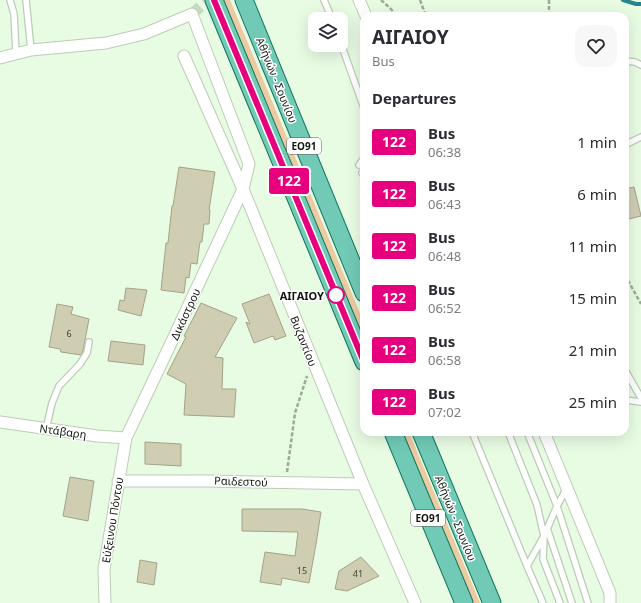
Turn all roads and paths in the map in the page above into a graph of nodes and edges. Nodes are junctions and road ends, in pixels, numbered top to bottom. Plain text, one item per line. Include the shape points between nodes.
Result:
1 (10, 0) edge
2 (26, 0) edge
3 (214, 0) edge
4 (244, 0) edge
5 (324, 0) edge
6 (359, 0) edge
7 (381, 0) edge
8 (420, 0) edge
9 (549, 0) edge
10 (329, 12) edge
11 (364, 12) edge
12 (394, 12) edge
13 (424, 12) edge
14 (549, 12) edge
15 (31, 50) junction
16 (344, 52) edge
17 (16, 54) junction
18 (184, 56) dead end
19 (0, 58) edge
20 (629, 61) edge
21 (641, 65) edge
22 (360, 97) edge
23 (641, 137) edge
24 (629, 143) edge
25 (243, 189) junction
26 (360, 282) edge
27 (629, 282) edge
28 (641, 304) edge
29 (89, 342) dead end
30 (360, 352) edge
31 (312, 359) junction
32 (629, 377) edge
33 (641, 398) edge
34 (629, 400) edge
35 (641, 402) edge
36 (0, 422) edge
37 (46, 429) junction
38 (395, 436) edge
39 (423, 436) edge
40 (474, 436) edge
41 (510, 436) edge
42 (529, 436) edge
43 (546, 436) edge
44 (126, 438) junction
45 (118, 481) junction
46 (285, 483) junction
47 (363, 484) junction
48 (567, 488) junction
49 (557, 506) junction
50 (547, 528) junction
51 (544, 536) junction
52 (527, 566) junction
53 (105, 603) edge
54 (415, 603) edge
55 (464, 603) edge
56 (492, 603) edge
57 (543, 603) edge
58 (560, 603) edge
59 (572, 603) edge
60 (588, 603) edge
61 (610, 603) edge

1 - 17 lane via 14,14
2 - 15 lane
3 - 30 main road, ΕΟ91
4 - 26 main road, Αθήνών - Σουνίου / ΕΟ91
5 - 10 lane
6 - 11 street
7 - 12 path
8 - 13 path
9 - 14 path
15 - 17 street
15 - 25 street, Δικάστρου via 106,43 144,34 192,14 249,164
16 - 22 lane
17 - 19 street
18 - 25 street, Βυζαντίου
20 - 21 lane
23 - 24 lane
25 - 31 street, Βυζαντίου
25 - 44 street, Δικάστρου
27 - 28 path
29 - 37 lane via 87,354 59,386
31 - 46 path via 296,413
31 - 47 street, Βυζαντίου
32 - 33 lane
34 - 35 lane
36 - 37 street, Ντάβαρη
37 - 44 street, Ντάβαρη
38 - 55 main road, ΕΟ91
39 - 56 main road, Αθήνών - Σουνίου / ΕΟ91
40 - 52 lane
41 - 51 lane via 537,505
42 - 49 lane
43 - 48 street
44 - 45 street, Εύξεινου Πόντου
45 - 46 street, Ραιδεστού
45 - 53 street, Εύξεινου Πόντου via 104,569
46 - 47 street, Ραιδεστού
47 - 54 street, Βυζαντίου
48 - 49 lane
48 - 61 street via 610,593
49 - 50 lane
49 - 60 lane
50 - 51 lane
50 - 59 lane
51 - 52 lane
51 - 58 lane via 543,559
52 - 57 lane

